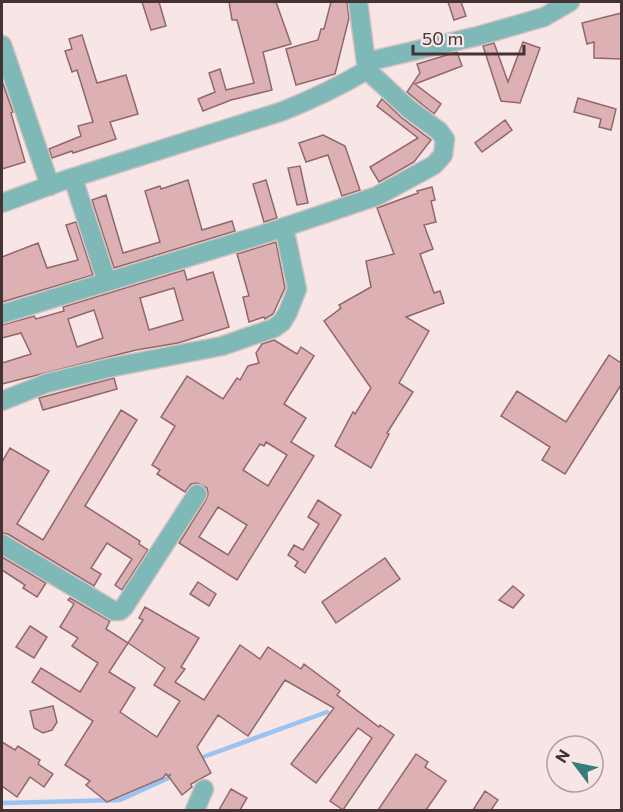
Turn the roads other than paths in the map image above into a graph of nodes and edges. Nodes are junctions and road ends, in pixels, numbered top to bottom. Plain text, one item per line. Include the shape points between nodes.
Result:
1 (358, 2) edge
2 (570, 2) edge
3 (2, 45) edge
4 (366, 66) junction
5 (73, 178) junction
6 (50, 186) junction
7 (2, 203) edge
8 (284, 227) junction
9 (107, 282) junction
10 (2, 314) edge
11 (2, 401) edge
12 (197, 494) dead end
13 (2, 544) edge
14 (204, 789) dead end
15 (195, 810) edge

1 - 4 street
2 - 4 street via 544,17
3 - 6 street
4 - 5 street via 316,98 283,111
4 - 8 street via 409,110 439,131 445,139 442,155 434,165 377,196
5 - 6 street
5 - 9 street
6 - 7 street
8 - 9 street
8 - 11 street via 297,289 288,312 274,328 222,346 47,383
9 - 10 street
12 - 13 street via 120,611
14 - 15 street

